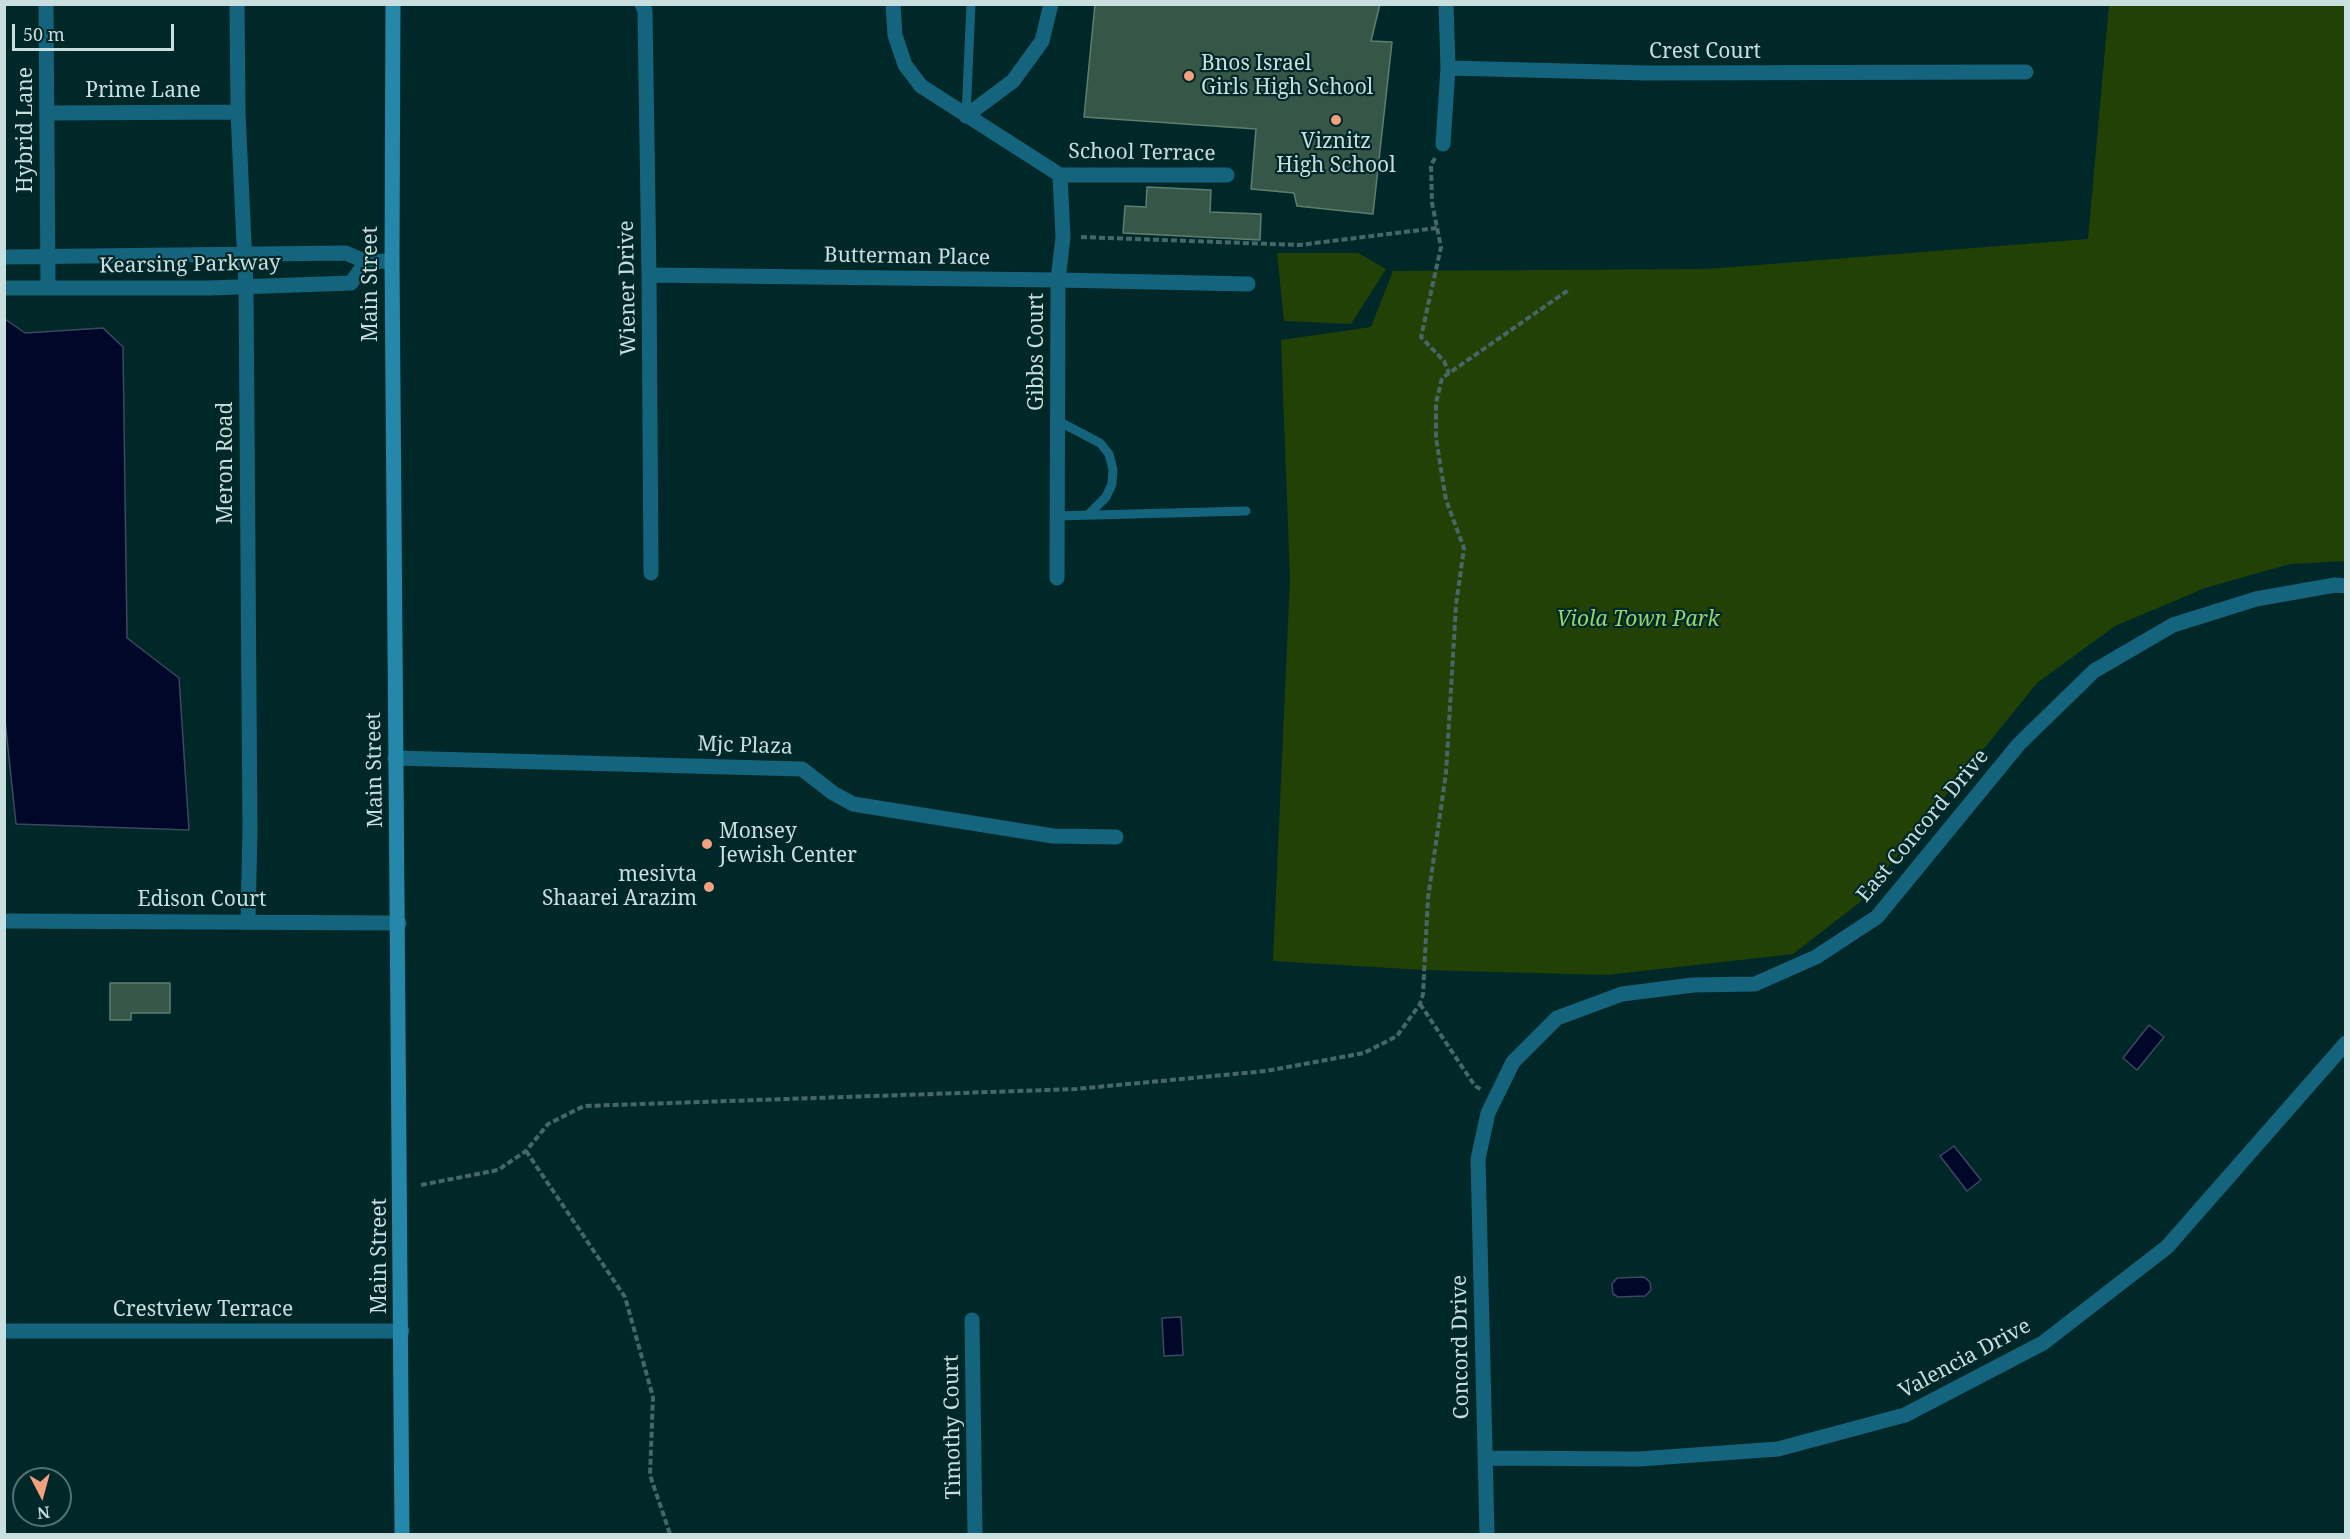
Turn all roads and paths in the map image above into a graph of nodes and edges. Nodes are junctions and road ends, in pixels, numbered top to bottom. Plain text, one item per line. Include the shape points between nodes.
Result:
1 (46, 4) edge
2 (237, 4) edge
3 (393, 4) edge
4 (642, 4) edge
5 (893, 4) edge
6 (971, 4) edge
7 (1051, 4) edge
8 (1446, 4) edge
9 (1448, 68) junction
10 (2026, 72) dead end
11 (238, 112) junction
12 (48, 113) junction
13 (966, 116) junction
14 (1443, 144) joint
15 (1060, 175) junction
16 (1227, 175) dead end
17 (1437, 228) junction
18 (1063, 237) junction
19 (243, 255) junction
20 (47, 256) junction
21 (4, 257) edge
22 (392, 261) junction
23 (366, 262) junction
24 (650, 275) junction
25 (1058, 280) junction
26 (1248, 284) dead end
27 (246, 287) junction
28 (4, 288) edge
29 (48, 288) junction
30 (1570, 289) dead end
31 (1449, 373) junction
32 (1058, 421) junction
33 (1246, 511) dead end
34 (1089, 514) junction
35 (1057, 516) junction
36 (651, 573) dead end
37 (1057, 578) dead end
38 (2346, 586) edge
39 (395, 758) junction
40 (1116, 837) dead end
41 (4, 921) edge
42 (248, 921) junction
43 (399, 923) junction
44 (1420, 1004) junction
45 (2346, 1042) edge
46 (1496, 1097) junction
47 (526, 1151) junction
48 (1478, 1159) joint
49 (422, 1185) dead end
50 (972, 1320) dead end
51 (4, 1330) edge
52 (402, 1331) junction
53 (1485, 1458) junction
54 (402, 1534) edge
55 (670, 1534) edge
56 (975, 1534) edge
57 (1487, 1534) edge

1 - 12 street, Hybrid Lane
2 - 11 street, Meron Road
3 - 22 main road, Main Street
4 - 24 street, Wiener Drive
5 - 13 street, School Terrace via 895,35 905,65 921,86
6 - 13 lane
7 - 13 street via 1042,41 1013,81
8 - 9 street
9 - 10 street, Crest Court via 1646,73
9 - 14 street
11 - 12 street, Prime Lane
11 - 19 street, Meron Road
12 - 20 street, Hybrid Lane
13 - 15 street, School Terrace
14 - 17 path via 1431,165
15 - 16 street, School Terrace
15 - 18 street
17 - 18 path via 1299,244
17 - 31 path via 1441,247 1421,337 1444,361
18 - 25 street
19 - 20 street, Kearsing Parkway
19 - 23 street, Kearsing Parkway via 346,253
19 - 27 street, Meron Road
20 - 21 street, Kearsing Parkway
20 - 29 street, Hybrid Lane
22 - 23 street, Kearsing Parkway
22 - 39 main road, Main Street
23 - 27 street, Kearsing Parkway via 351,283
24 - 25 street, Butterman Place
24 - 36 street, Wiener Drive
25 - 26 street, Gibbs Court
25 - 32 street, Gibbs Court
27 - 29 street, Kearsing Parkway
27 - 42 street, Meron Road
28 - 29 street, Kearsing Parkway
30 - 31 path
31 - 44 path via 1442,378 1436,403 1436,438 1446,500 1464,548 1456,605 1446,773 1428,898
32 - 34 lane via 1100,443 1109,454 1112,483 1106,498
32 - 35 street, Gibbs Court
33 - 34 lane
34 - 35 lane
35 - 37 street, Gibbs Court
38 - 46 street, East Concord Drive via 2256,599 2173,625 2094,671 2019,744 1877,917 1816,957 1755,984 1693,985 1622,994 1557,1018 1513,1062
39 - 40 street, Mjc Plaza via 802,769 853,804 1053,836
39 - 43 main road, Main Street
41 - 42 street, Edison Court
42 - 43 street, Edison Court
43 - 52 main road, Main Street
44 - 46 path via 1475,1086
44 - 47 path via 1397,1036 1364,1053 1266,1071 1076,1089 584,1106 548,1124
45 - 53 street, Valencia Drive via 2167,1247 2043,1343 1905,1415 1778,1449 1639,1459
46 - 48 street, East Concord Drive via 1488,1113
47 - 49 path via 498,1170
47 - 55 path via 625,1297 653,1397 650,1475
48 - 53 street, Concord Drive
50 - 56 street, Timothy Court
51 - 52 street, Crestview Terrace
52 - 54 main road, Main Street
53 - 57 street, Concord Drive

